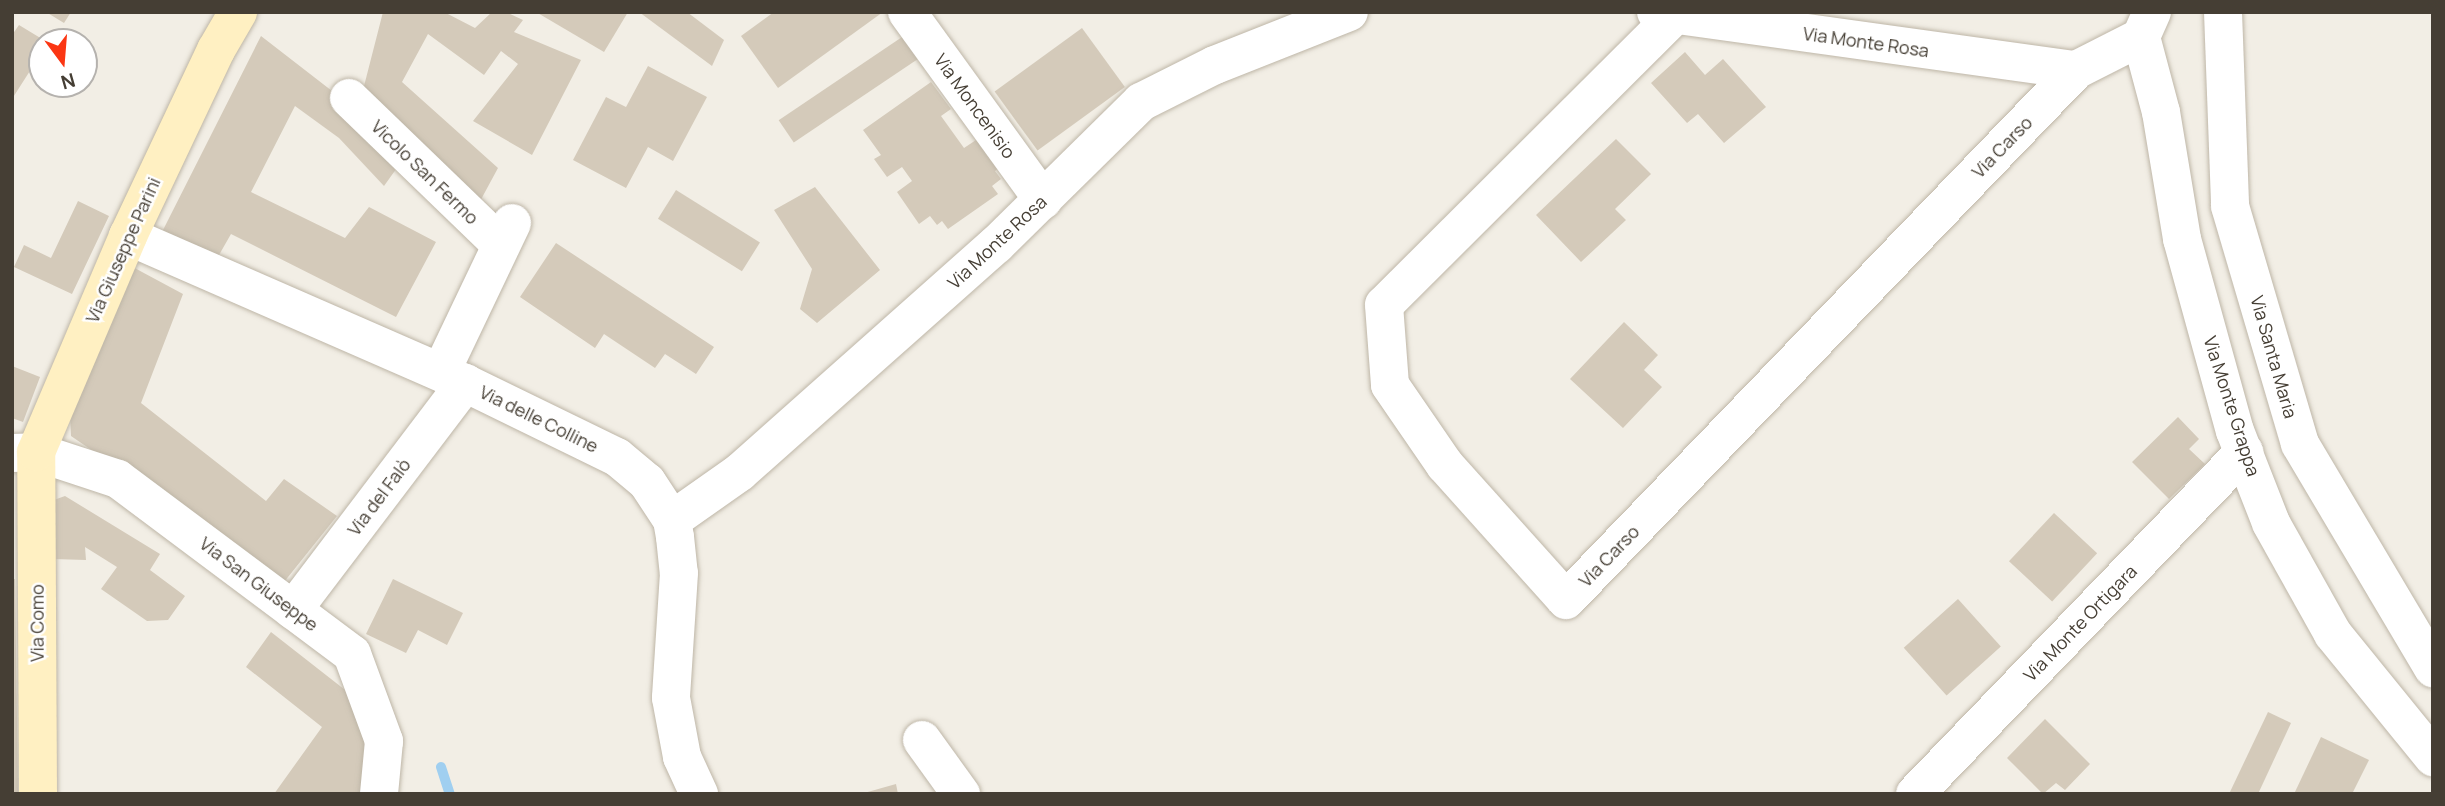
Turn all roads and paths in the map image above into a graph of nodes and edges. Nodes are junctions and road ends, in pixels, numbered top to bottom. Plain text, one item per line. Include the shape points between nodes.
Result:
1 (237, 12) edge
2 (907, 12) edge
3 (1349, 12) edge
4 (2223, 12) edge
5 (1665, 14) edge
6 (2146, 25) edge
7 (2076, 70) junction
8 (349, 98) dead end
9 (1043, 200) junction
10 (128, 236) junction
11 (453, 378) junction
12 (24, 452) edge
13 (2244, 452) junction
14 (671, 520) junction
15 (293, 610) junction
16 (2433, 668) edge
17 (922, 740) dead end
18 (2433, 757) edge
19 (38, 794) edge
20 (379, 794) edge
21 (699, 794) edge
22 (961, 794) edge
23 (1915, 794) edge

1 - 10 street, Via Giuseppe Parini
2 - 9 street, Via Moncenisio
3 - 9 street, Via Monte Rosa via 1215,65 1141,102
4 - 16 street, Via Santa Maria via 2230,206 2300,444
5 - 7 street, Via Monte Rosa
5 - 7 street, Via Carso via 1384,305 1390,385 1445,465 1566,600
6 - 7 street, Via Carso
6 - 13 street, Via Monte Grappa via 2182,239
8 - 11 street, Vicolo San Fermo via 506,233
9 - 14 street, Via Monte Rosa via 740,472
10 - 11 street, Via delle Colline
10 - 12 street, Via Giuseppe Parini
11 - 14 street, Via delle Colline via 617,457 647,482
11 - 15 street, Via del Falò
12 - 15 street, Via San Giuseppe via 118,479
12 - 19 street, Via Como
13 - 18 street, Via Monte Grappa via 2271,523 2333,634
13 - 23 street, Via Monte Ortigara
14 - 21 street, Via delle Colline via 679,573 671,698 682,757
15 - 20 street, Via San Giuseppe via 352,654 384,741
17 - 22 street

